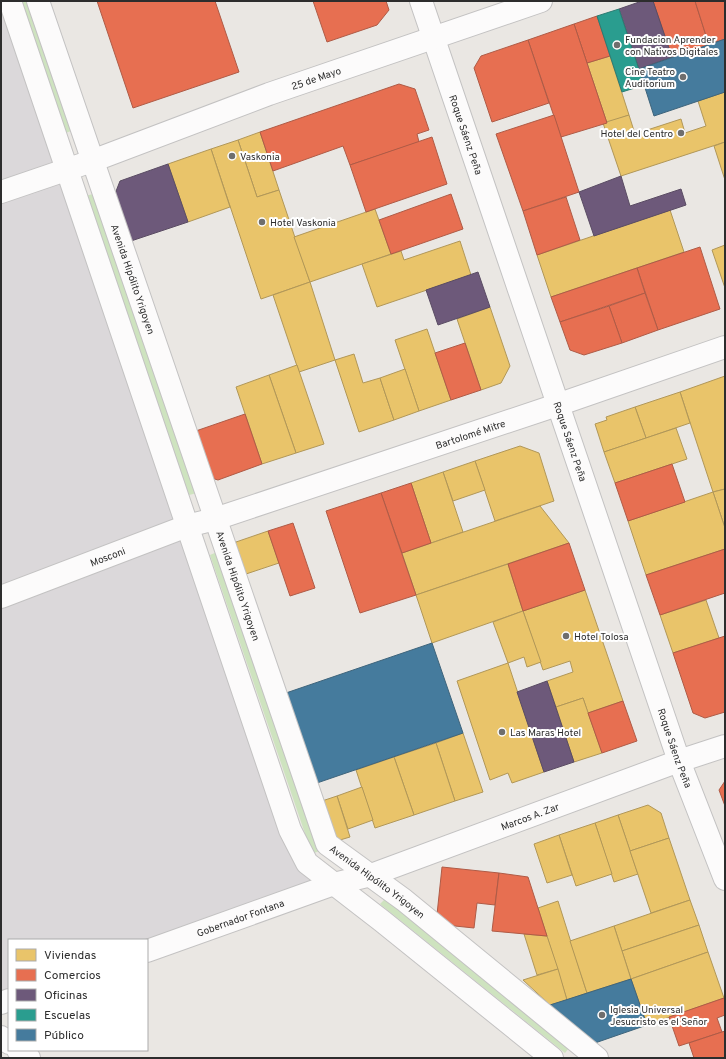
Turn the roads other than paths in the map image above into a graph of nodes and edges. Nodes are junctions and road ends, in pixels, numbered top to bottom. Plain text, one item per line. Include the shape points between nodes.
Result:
1 (10, 1) edge
2 (38, 1) edge
3 (421, 1) edge
4 (541, 1) edge
5 (434, 38) junction
6 (92, 161) junction
7 (66, 169) junction
8 (1, 192) edge
9 (725, 346) edge
10 (557, 405) junction
11 (215, 519) junction
12 (187, 526) junction
13 (1, 598) edge
14 (725, 746) edge
15 (678, 761) junction
16 (371, 875) junction
17 (725, 879) edge
18 (334, 884) junction
19 (148, 951) edge
20 (19, 1051) edge
21 (29, 1058) edge
22 (552, 1058) edge
23 (597, 1058) edge

1 - 7 street
2 - 6 street, Avenida Hipólito Yrigoyen
3 - 5 street, Roque Sáenz Peña
4 - 5 street, 25 de Mayo
5 - 6 street, 25 de Mayo via 269,94
5 - 10 street, Roque Sáenz Peña
6 - 7 street, 25 de Mayo
6 - 11 street, Avenida Hipólito Yrigoyen
7 - 8 street, 25 de Mayo
7 - 12 street
9 - 10 street, Bartolomé Mitre
10 - 11 street, Bartolomé Mitre
10 - 15 street, Roque Sáenz Peña
11 - 12 street, Mosconi
11 - 16 street, Avenida Hipólito Yrigoyen via 327,844
12 - 13 street, Mosconi
12 - 18 street via 290,830 307,863
14 - 15 street, Marcos A. Zar
15 - 16 street, Marcos A. Zar
15 - 17 street, Roque Sáenz Peña
16 - 18 street, Marcos A. Zar
16 - 23 street, Avenida Hipólito Yrigoyen
18 - 19 street, Gobernador Fontana
18 - 22 street
20 - 21 street

